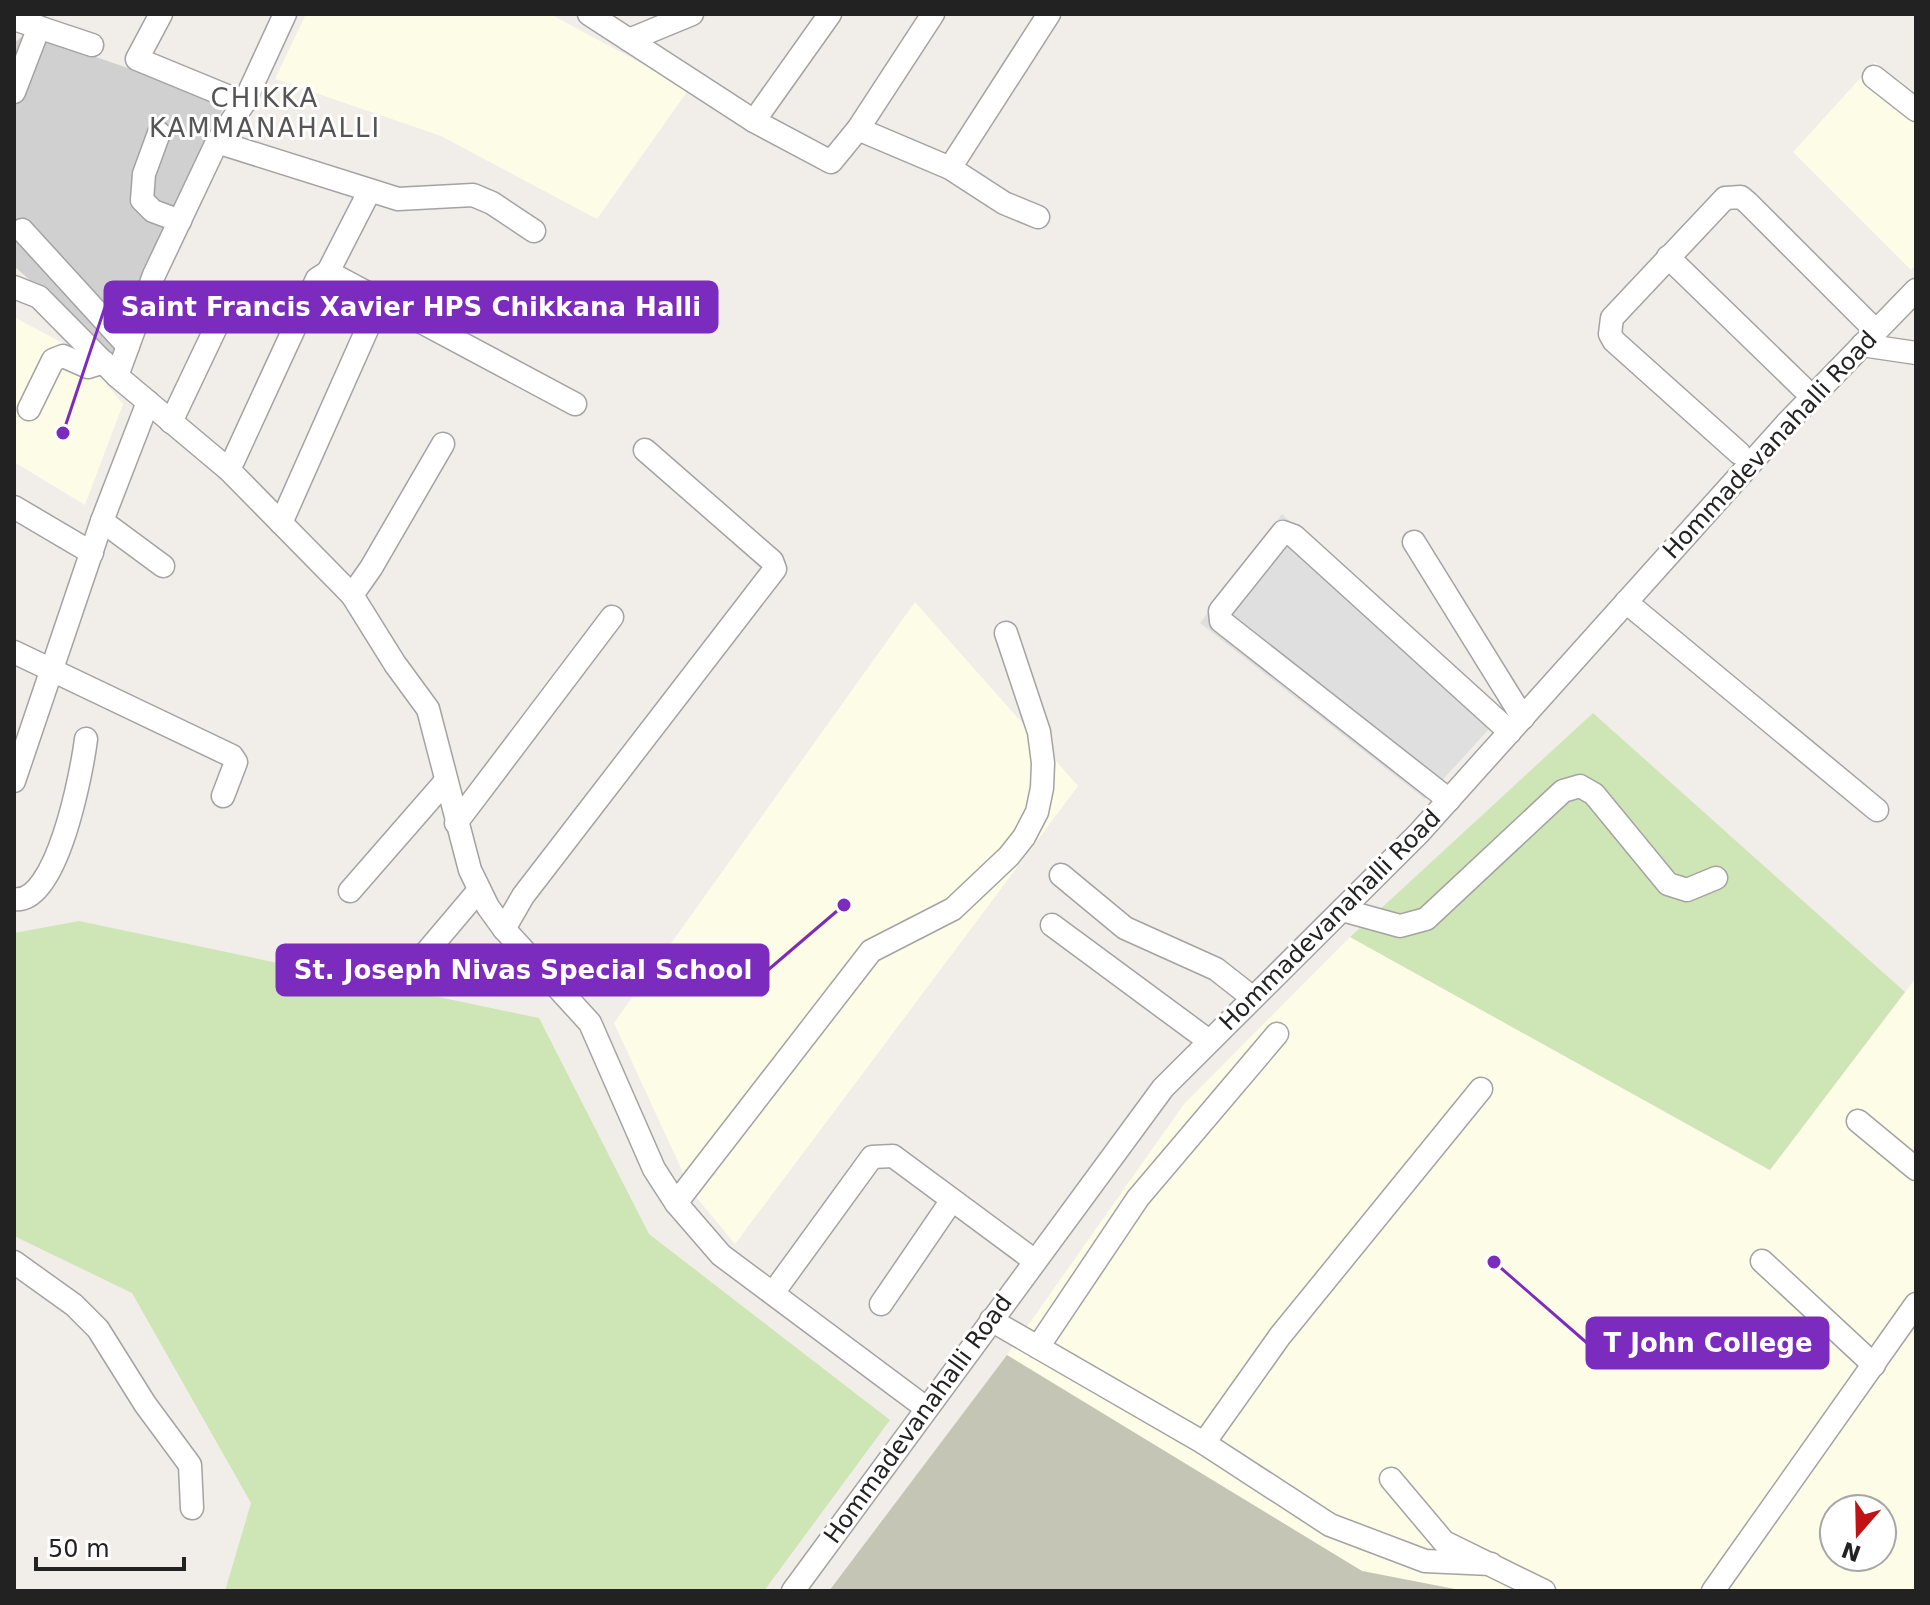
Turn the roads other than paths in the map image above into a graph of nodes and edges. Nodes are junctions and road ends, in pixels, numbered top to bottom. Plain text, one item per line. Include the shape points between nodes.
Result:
1 (161, 14) edge
2 (285, 14) edge
3 (589, 14) edge
4 (692, 14) edge
5 (830, 14) edge
6 (933, 14) edge
7 (1049, 14) edge
8 (14, 19) edge
9 (39, 27) junction
10 (629, 40) junction
11 (92, 45) dead end
12 (1874, 77) dead end
13 (14, 92) edge
14 (244, 103) junction
15 (1916, 110) edge
16 (754, 121) junction
17 (858, 129) junction
18 (159, 133) dead end
19 (217, 142) junction
20 (950, 168) junction
21 (369, 192) junction
22 (1038, 217) dead end
23 (180, 221) junction
24 (22, 230) dead end
25 (534, 231) dead end
26 (1668, 257) junction
27 (328, 272) junction
28 (14, 287) edge
29 (1916, 290) edge
30 (381, 298) junction
31 (219, 321) dead end
32 (1869, 338) junction
33 (128, 346) junction
34 (1916, 353) edge
35 (110, 369) junction
36 (1803, 388) dead end
37 (148, 402) junction
38 (575, 404) dead end
39 (29, 409) dead end
40 (171, 422) junction
41 (443, 444) dead end
42 (645, 450) dead end
43 (1739, 453) dead end
44 (229, 470) junction
45 (14, 507) edge
46 (102, 521) junction
47 (281, 523) junction
48 (1414, 542) dead end
49 (92, 553) junction
50 (163, 566) dead end
51 (352, 595) junction
52 (1626, 602) junction
53 (612, 617) dead end
54 (1006, 633) dead end
55 (14, 652) edge
56 (50, 669) junction
57 (1516, 725) junction
58 (86, 739) dead end
59 (14, 781) edge
60 (445, 782) junction
61 (223, 796) dead end
62 (1449, 800) junction
63 (1877, 810) dead end
64 (456, 823) junction
65 (1061, 875) dead end
66 (1716, 878) dead end
67 (479, 890) junction
68 (350, 891) dead end
69 (14, 899) edge
70 (1342, 910) junction
71 (1052, 925) dead end
72 (504, 929) junction
73 (424, 955) dead end
74 (1253, 998) junction
75 (1277, 1034) dead end
76 (1209, 1041) junction
77 (1481, 1089) dead end
78 (1858, 1121) dead end
79 (1916, 1169) edge
80 (952, 1200) junction
81 (676, 1203) junction
82 (1035, 1261) junction
83 (1762, 1261) dead end
84 (14, 1262) edge
85 (773, 1293) junction
86 (881, 1304) dead end
87 (1916, 1304) edge
88 (991, 1320) junction
89 (1038, 1347) junction
90 (1874, 1365) junction
91 (926, 1408) junction
92 (1204, 1443) junction
93 (1391, 1479) dead end
94 (192, 1508) dead end
95 (1491, 1564) junction
96 (793, 1591) edge
97 (1544, 1591) edge
98 (1713, 1591) edge

1 - 14 street via 137,59
2 - 14 street
3 - 10 street
4 - 10 street
5 - 16 street
6 - 17 street
7 - 20 street
8 - 9 street
9 - 11 street
9 - 13 street
10 - 16 street
12 - 15 street
14 - 19 street
16 - 17 street via 831,162
17 - 20 street
18 - 23 street via 144,174 142,200 153,211
19 - 21 street
19 - 23 street
20 - 22 street via 1004,203
21 - 25 street via 398,199 473,195
21 - 27 street
23 - 33 street
24 - 33 street
26 - 32 street via 1725,198 1741,197
26 - 36 street
26 - 43 street via 1612,318 1610,334
27 - 30 street
27 - 44 street via 317,279
28 - 35 street via 39,297
29 - 32 street, Hommadevanahalli Road
30 - 38 street
30 - 47 street
31 - 40 street
32 - 34 street
32 - 52 street, Hommadevanahalli Road
33 - 35 street
35 - 37 street
35 - 39 street via 63,356 53,360
37 - 40 street
37 - 46 street
40 - 44 street
41 - 51 street
42 - 72 street via 775,569 523,896
44 - 47 street
45 - 49 street
46 - 49 street
46 - 50 street
47 - 51 street
48 - 57 street
49 - 56 street
51 - 60 street via 428,709
52 - 57 street, Hommadevanahalli Road
52 - 63 street
53 - 64 street
54 - 81 street via 1039,732 1043,763 1040,800 1024,837 953,909 871,951
55 - 56 street
56 - 59 street
56 - 61 street via 232,756 235,768
57 - 62 street, Hommadevanahalli Road
57 - 62 street via 1283,532 1220,611 1221,621
58 - 69 street via 48,878 32,895
60 - 64 street
60 - 68 street
62 - 70 street, Hommadevanahalli Road
64 - 67 street
65 - 74 street via 1125,928 1216,969
66 - 70 street via 1687,890 1668,884 1594,794 1580,786 1563,791 1426,919 1400,926
67 - 72 street
67 - 73 street
70 - 74 street, Hommadevanahalli Road
71 - 76 street
72 - 81 street via 590,1023 648,1155
74 - 76 street, Hommadevanahalli Road
75 - 89 street via 1138,1198
76 - 82 street, Hommadevanahalli Road via 1163,1088
77 - 92 street via 1280,1336
78 - 79 street
80 - 82 street
80 - 85 street via 893,1156 872,1157
80 - 86 street
81 - 85 street via 721,1255
82 - 88 street, Hommadevanahalli Road
83 - 90 street
84 - 94 street via 98,1329 190,1465
85 - 91 street
87 - 90 street
88 - 89 street
88 - 91 street, Hommadevanahalli Road
89 - 92 street
90 - 98 street
91 - 96 street, Hommadevanahalli Road
92 - 95 street via 1330,1525 1425,1561
93 - 95 street via 1444,1542
95 - 97 street

